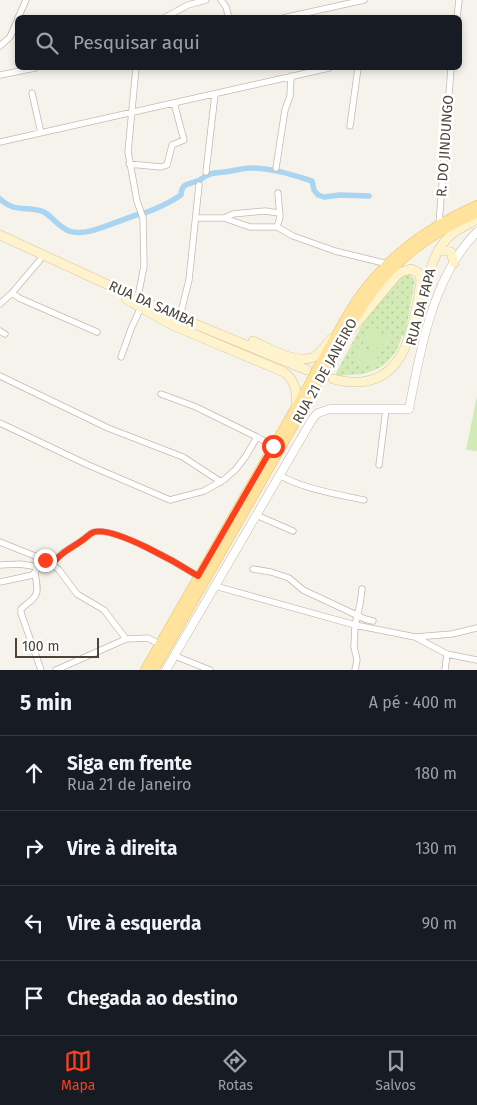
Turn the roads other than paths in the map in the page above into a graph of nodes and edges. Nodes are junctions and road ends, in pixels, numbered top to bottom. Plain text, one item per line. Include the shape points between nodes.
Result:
1 (26, 0) edge
2 (206, 0) edge
3 (220, 0) edge
4 (364, 0) edge
5 (459, 0) edge
6 (19, 15) edge
7 (170, 15) edge
8 (228, 15) edge
9 (296, 15) edge
10 (457, 15) edge
11 (15, 25) edge
12 (0, 46) edge
13 (25, 70) edge
14 (136, 70) edge
15 (319, 70) edge
16 (358, 70) edge
17 (451, 70) edge
18 (0, 75) edge
19 (290, 76) junction
20 (32, 93) dead end
21 (215, 94) junction
22 (174, 103) junction
23 (133, 113) junction
24 (350, 126) dead end
25 (41, 133) junction
26 (0, 140) edge
27 (129, 164) junction
28 (276, 168) dead end
29 (206, 172) dead end
30 (199, 184) dead end
31 (278, 193) dead end
32 (477, 205) edge
33 (279, 213) junction
34 (477, 213) edge
35 (196, 218) junction
36 (224, 218) junction
37 (477, 219) edge
38 (439, 224) junction
39 (277, 227) junction
40 (477, 232) edge
41 (0, 235) edge
42 (0, 241) edge
43 (438, 252) junction
44 (40, 260) junction
45 (454, 263) junction
46 (388, 264) junction
47 (12, 293) junction
48 (127, 296) junction
49 (138, 297) junction
50 (0, 304) edge
51 (141, 307) junction
52 (180, 312) junction
53 (340, 330) junction
54 (97, 332) dead end
55 (341, 342) junction
56 (121, 357) dead end
57 (321, 368) junction
58 (306, 371) dead end
59 (0, 376) edge
60 (314, 382) junction
61 (161, 394) dead end
62 (296, 407) junction
63 (386, 408) junction
64 (0, 423) edge
65 (258, 437) junction
66 (273, 446) junction
67 (379, 465) dead end
68 (279, 475) junction
69 (220, 482) junction
70 (364, 500) dead end
71 (256, 515) junction
72 (293, 531) dead end
73 (0, 542) edge
74 (52, 564) junction
75 (0, 565) edge
76 (253, 569) dead end
77 (36, 570) junction
78 (198, 576) junction
79 (0, 582) edge
80 (215, 586) junction
81 (362, 588) dead end
82 (358, 614) junction
83 (373, 621) dead end
84 (355, 625) junction
85 (477, 628) edge
86 (415, 637) junction
87 (126, 639) junction
88 (159, 644) junction
89 (447, 654) junction
90 (174, 656) junction
91 (477, 660) edge
92 (41, 670) edge
93 (56, 670) edge
94 (144, 670) edge
95 (154, 670) edge
96 (166, 670) edge
97 (210, 670) edge
98 (355, 670) edge
99 (445, 670) edge

1 - 6 street
2 - 7 street
3 - 8 street
4 - 9 street
5 - 10 street
11 - 12 street via 10,37
13 - 18 street
14 - 23 street
15 - 19 street
16 - 24 street
17 - 38 street, R. DO JINDUNGO
19 - 21 street
19 - 28 street via 290,96
20 - 25 street
21 - 22 street
21 - 29 street
22 - 23 street
22 - 27 street via 184,140 172,144 167,165
23 - 25 street
23 - 27 street via 128,142
25 - 26 street
27 - 49 street via 144,218 144,266
30 - 35 street
31 - 33 street
32 - 38 main road
33 - 36 street via 245,212
33 - 39 street
34 - 55 main road, RUA 21 DE JANEIRO via 427,239 395,265 374,289
35 - 36 street
35 - 52 street via 189,280
36 - 39 street via 250,227
37 - 43 main road, RUA DA FAPA via 452,234
38 - 46 main road
39 - 46 street via 335,251
40 - 45 street
41 - 48 main road, RUA DA SAMBA
42 - 44 main road, RUA DA SAMBA
43 - 45 main road via 451,252
43 - 55 main road, RUA DA FAPA via 430,270 414,340 400,366 387,378 369,385 350,386 332,381 371,381 383,375 398,360 411,332 421,280 419,273 411,269 396,276
44 - 47 street
44 - 48 main road, RUA DA SAMBA
45 - 63 street, RUA 21 DE JANEIRO via 435,303 409,409
46 - 53 main road via 358,298
47 - 50 street
47 - 54 street
48 - 49 main road
48 - 51 main road
48 - 58 main road, RUA DA SAMBA
49 - 52 main road
51 - 56 street
51 - 62 main road via 172,325 284,372 293,380
52 - 53 main road via 289,356 308,359 318,354
53 - 57 main road
55 - 57 main road, RUA 21 DE JANEIRO
57 - 60 main road, RUA 21 DE JANEIRO, bridge
59 - 69 street via 108,428 184,457
60 - 62 main road, RUA 21 DE JANEIRO
60 - 95 main road, RUA 21 DE JANEIRO
61 - 65 street
62 - 66 main road, RUA 21 DE JANEIRO
63 - 67 street
63 - 68 street, RUA 21 DE JANEIRO via 340,408 318,413 306,427
64 - 69 street via 170,500 204,491
65 - 66 street
65 - 69 street via 236,469
66 - 78 main road, RUA 21 DE JANEIRO
68 - 70 street via 307,486
68 - 71 street, RUA 21 DE JANEIRO
71 - 72 street
71 - 80 street, RUA 21 DE JANEIRO
73 - 74 street
74 - 77 street
74 - 78 street via 62,552 92,532 103,531 147,547
74 - 87 street via 77,594 104,610
75 - 77 street via 24,564
76 - 82 street via 289,578 303,590
77 - 79 street via 33,575
77 - 92 street via 38,591 21,613
78 - 88 main road, RUA 21 DE JANEIRO
80 - 84 street
80 - 90 street, RUA 21 DE JANEIRO
81 - 82 street
82 - 83 street
82 - 84 street
84 - 86 street
84 - 98 street
85 - 86 street
86 - 89 street
87 - 88 street via 148,638
87 - 93 street
88 - 94 main road, RUA 21 DE JANEIRO
89 - 91 street
89 - 99 street
90 - 96 street, RUA 21 DE JANEIRO
90 - 97 street

